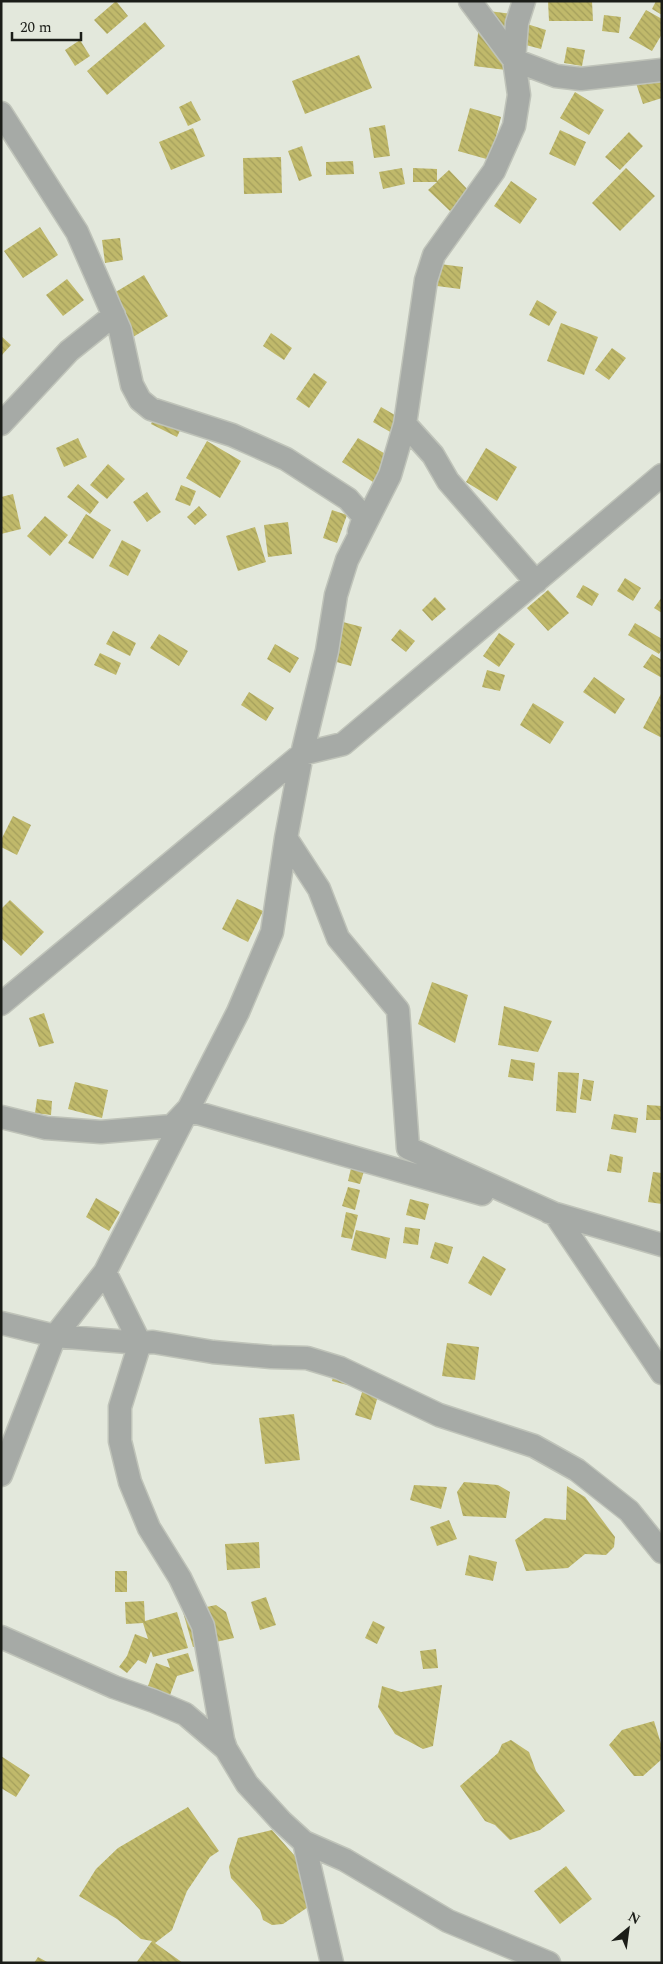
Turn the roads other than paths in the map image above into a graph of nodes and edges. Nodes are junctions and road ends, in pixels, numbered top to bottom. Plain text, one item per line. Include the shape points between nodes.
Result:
1 (470, 1) edge
2 (524, 1) edge
3 (514, 60) junction
4 (662, 70) edge
5 (1, 113) edge
6 (114, 315) junction
7 (1, 424) edge
8 (405, 424) junction
9 (662, 475) edge
10 (357, 539) junction
11 (536, 582) junction
12 (302, 754) junction
13 (286, 838) junction
14 (1, 1004) edge
15 (187, 1110) junction
16 (1, 1117) edge
17 (555, 1214) junction
18 (662, 1245) edge
19 (105, 1272) junction
20 (1, 1323) edge
21 (54, 1336) junction
22 (140, 1343) junction
23 (662, 1373) edge
24 (1, 1475) edge
25 (662, 1552) edge
26 (1, 1637) edge
27 (226, 1749) junction
28 (304, 1842) junction
29 (537, 1960) edge
30 (332, 1963) edge

1 - 3 street
2 - 3 street via 517,23
3 - 4 street via 556,76 581,79
3 - 8 street via 519,95 514,126 494,171 434,254 426,280
5 - 6 street via 77,232
6 - 7 street via 69,351
6 - 10 street via 132,385 140,400 151,409 232,435 310,474 348,499 364,516
8 - 10 street via 390,475
8 - 11 street via 433,455 448,481
9 - 11 street
10 - 12 street via 336,595 327,651
11 - 12 street via 343,744
12 - 13 street
12 - 14 street
13 - 15 street via 272,932 238,1012
13 - 17 street via 319,889 338,938 398,1010 408,1148
15 - 16 street via 172,1126 101,1132 46,1128
15 - 17 street
15 - 19 street
17 - 18 street
17 - 23 street
19 - 21 street
19 - 22 street
20 - 21 street
21 - 22 street
21 - 24 street
22 - 25 street via 307,1358 340,1368 439,1415 534,1446 577,1470 628,1511
22 - 27 street via 120,1407 120,1441 130,1482 149,1528 180,1578 203,1626
26 - 27 street via 185,1714
27 - 28 street via 247,1784
28 - 29 street via 345,1860 448,1921
28 - 30 street

